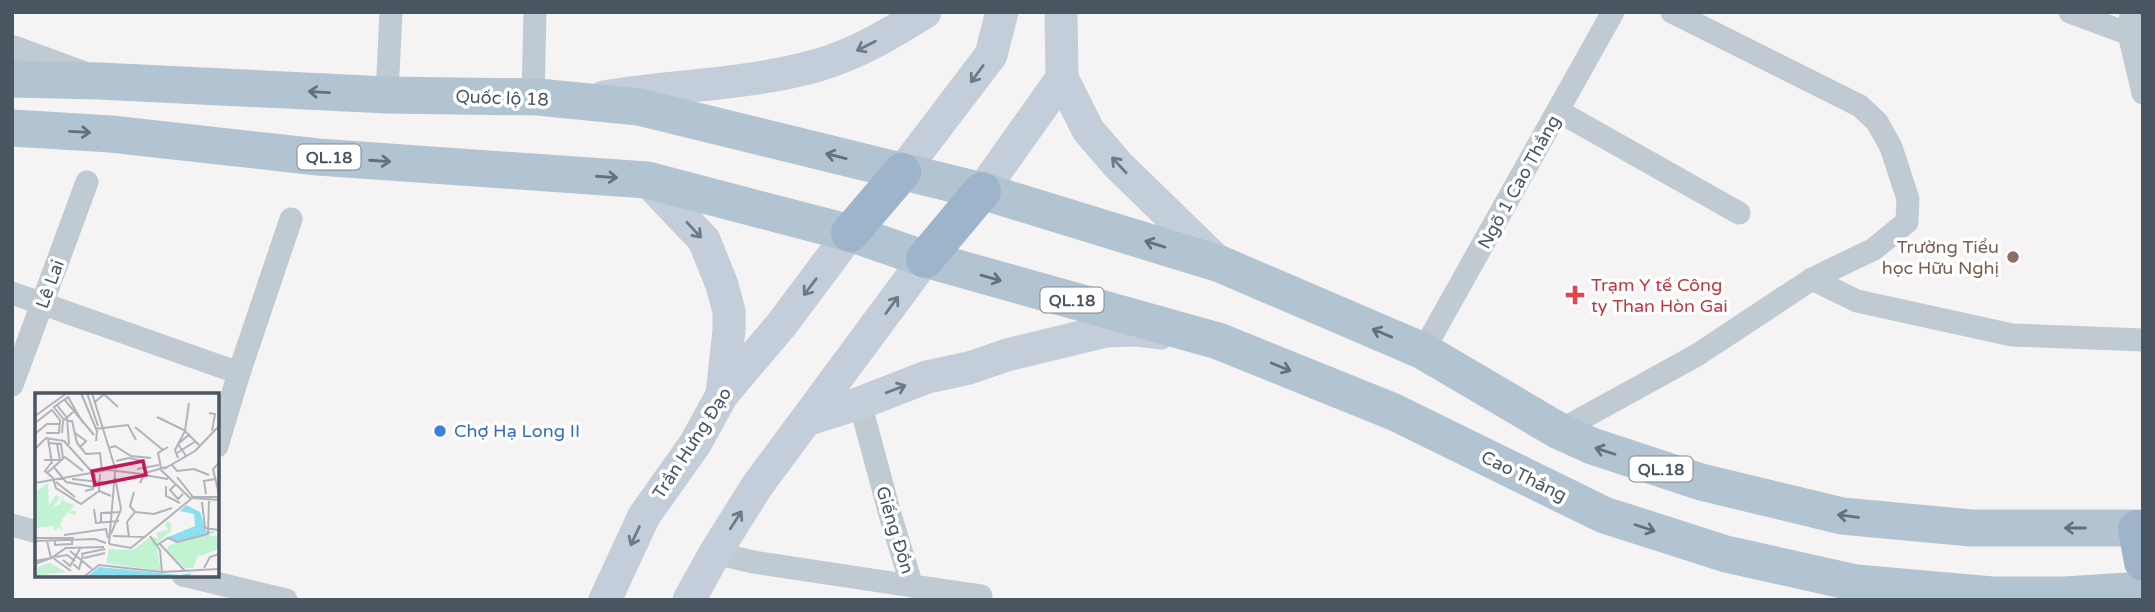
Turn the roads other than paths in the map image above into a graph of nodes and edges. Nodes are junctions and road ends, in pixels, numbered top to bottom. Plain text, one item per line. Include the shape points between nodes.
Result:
1 (391, 12) edge
2 (535, 12) edge
3 (925, 12) edge
4 (1002, 12) edge
5 (1061, 12) edge
6 (1613, 12) edge
7 (1672, 12) edge
8 (2070, 12) edge
9 (2130, 23) edge
10 (12, 49) edge
11 (1062, 78) junction
12 (12, 79) edge
13 (99, 81) junction
14 (2142, 86) edge
15 (387, 95) junction
16 (533, 97) junction
17 (580, 101) junction
18 (1558, 111) junction
19 (12, 128) edge
20 (902, 172) junction
21 (647, 180) junction
22 (87, 182) dead end
23 (982, 191) junction
24 (1739, 214) dead end
25 (291, 219) dead end
26 (850, 233) junction
27 (925, 259) junction
28 (1220, 264) junction
29 (1812, 279) junction
30 (12, 293) edge
31 (43, 304) junction
32 (2143, 340) edge
33 (1218, 341) junction
34 (1423, 351) junction
35 (239, 373) junction
36 (12, 385) edge
37 (722, 395) junction
38 (860, 403) junction
39 (809, 419) junction
40 (1559, 431) junction
41 (219, 439) edge
42 (12, 525) edge
43 (35, 531) edge
44 (2141, 540) edge
45 (715, 553) junction
46 (189, 582) edge
47 (912, 586) junction
48 (2143, 590) edge
49 (1854, 592) edge
50 (2069, 598) edge
51 (286, 600) edge
52 (605, 600) edge
53 (689, 600) edge
54 (981, 600) edge

1 - 15 street
2 - 16 street
3 -> 17 main road via 855,52 814,66 738,81
4 -> 20 main road via 991,55
5 - 11 main road
6 - 18 street, Ngõ 1 Cao Thắng
7 - 29 street via 1860,106 1877,122 1891,147 1908,199 1907,222 1874,249
8 - 9 street
9 - 14 street
10 - 13 street
11 - 23 main road
28 -> 11 main road via 1088,130
12 - 13 main road, Quốc lộ 18 / QL.18
15 -> 13 main road, Quốc lộ 18 / QL.18
15 - 16 main road, Quốc lộ 18 / QL.18
16 - 17 main road, Quốc lộ 18 / QL.18
20 -> 17 main road, Quốc lộ 18 / QL.18 via 639,107
18 - 24 street
18 - 34 street, Ngõ 1 Cao Thắng
19 -> 21 main road, QL.18
20 - 23 main road, Quốc lộ 18 / QL.18
20 - 26 highway
21 - 26 main road, QL.18
21 -> 37 main road via 704,240 723,285 729,330
22 - 31 street, Lê Lai
23 - 27 highway
28 -> 23 main road, QL.18
25 - 35 street
26 - 27 main road, QL.18
26 -> 37 main road, Trần Hưng Đạo
27 -> 33 main road, Cao Thắng / QL.18
39 -> 27 main road
34 -> 28 main road, QL.18
29 - 32 street via 1857,301 2012,335
29 - 40 street via 1697,355
30 - 31 street
31 - 35 street
31 - 36 street, Lê Lai
38 -> 33 main road via 927,377 1106,331 1136,330
33 -> 49 main road, Cao Thắng / QL.18 via 1394,412 1604,515
34 - 40 main road, QL.18
35 - 41 street
37 -> 52 main road, Trần Hưng Đạo via 695,444 644,516
38 - 39 main road
38 - 47 street, Giếng Đồn
45 -> 39 main road
44 -> 40 main road, QL.18 via 1842,516 1701,482
42 - 43 street
45 - 47 street
45 - 53 main road
46 - 51 street
47 - 54 street, Giếng Đồn via 981,596
48 - 50 main road, Cao Thắng / QL.18
49 - 50 main road, Cao Thắng / QL.18

